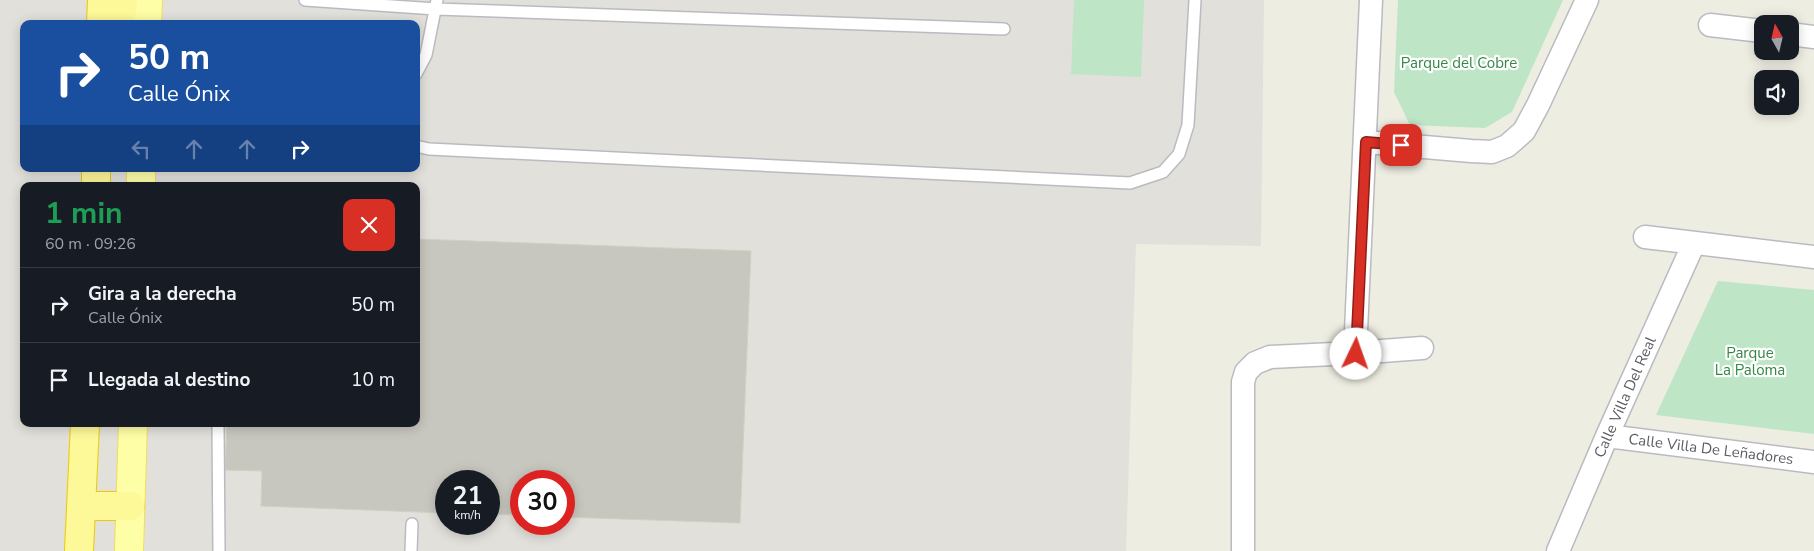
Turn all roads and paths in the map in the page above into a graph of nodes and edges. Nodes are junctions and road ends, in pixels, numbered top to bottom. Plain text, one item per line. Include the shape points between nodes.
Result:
1 (102, 0) edge
2 (123, 0) edge
3 (148, 0) edge
4 (305, 0) edge
5 (1195, 0) edge
6 (1371, 0) edge
7 (1587, 0) edge
8 (436, 4) edge
9 (101, 20) edge
10 (120, 20) edge
11 (147, 20) edge
12 (1710, 25) dead end
13 (1004, 29) dead end
14 (1754, 30) edge
15 (1799, 35) edge
16 (1814, 37) edge
17 (420, 66) edge
18 (1366, 142) junction
19 (420, 147) edge
20 (1645, 237) dead end
21 (1694, 243) junction
22 (1814, 257) edge
23 (1422, 348) dead end
24 (1356, 354) junction
25 (85, 427) edge
26 (133, 427) edge
27 (218, 427) edge
28 (1607, 436) junction
29 (1814, 462) edge
30 (81, 506) junction
31 (130, 506) junction
32 (412, 524) dead end
33 (79, 551) edge
34 (129, 551) edge
35 (219, 551) edge
36 (412, 551) edge
37 (1243, 551) edge
38 (1558, 551) edge

1 - 9 highway
2 - 10 highway
3 - 11 main road
4 - 8 lane
5 - 19 lane via 1188,125 1179,154 1163,172 1130,183
6 - 18 street
7 - 18 street via 1524,131 1507,146 1492,152 1478,152
8 - 13 lane
8 - 17 lane via 426,55
12 - 14 street
15 - 16 street
18 - 24 street
20 - 21 street
21 - 22 street
21 - 28 street, Calle Villa Del Real
23 - 24 street
24 - 37 street via 1270,357 1255,363 1246,372 1243,382
25 - 30 highway
26 - 31 main road
27 - 35 lane
28 - 29 street, Calle Villa De Leñadores
28 - 38 street, Calle Villa Del Real
30 - 31 highway
30 - 33 highway
31 - 34 main road
32 - 36 lane

